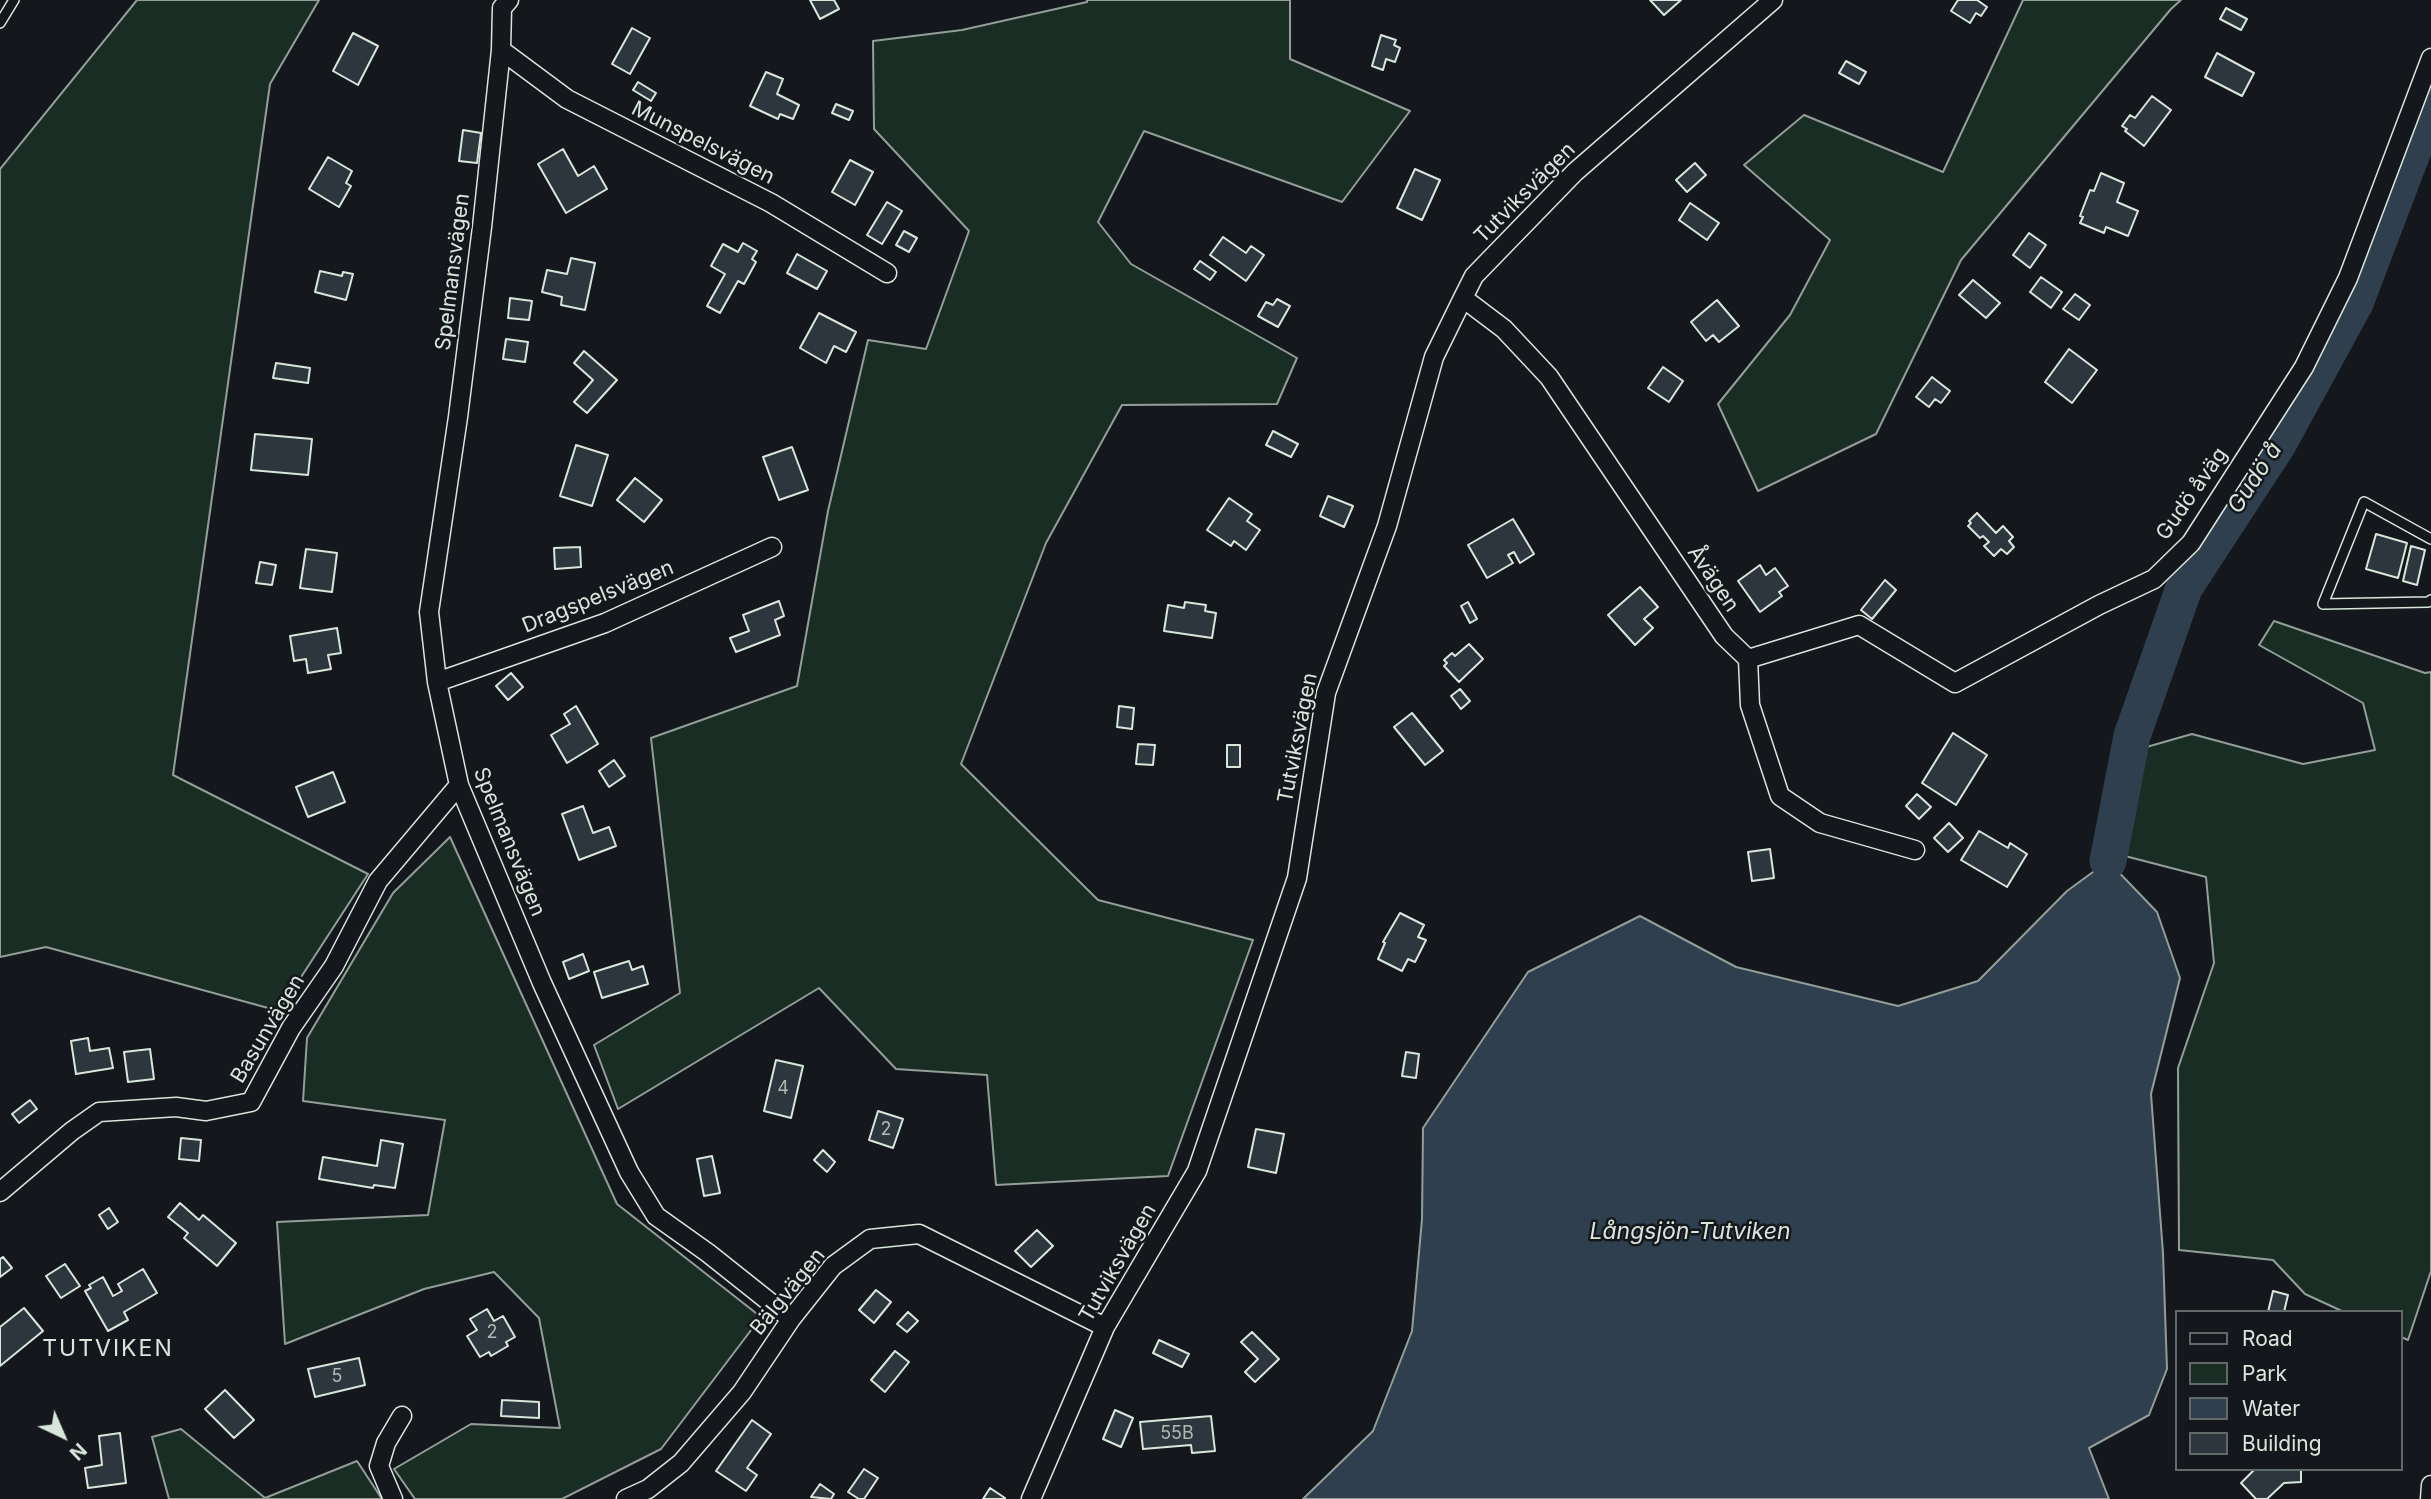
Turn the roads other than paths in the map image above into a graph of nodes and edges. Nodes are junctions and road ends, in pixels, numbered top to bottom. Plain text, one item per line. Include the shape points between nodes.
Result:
1 (14, 0) edge
2 (509, 0) edge
3 (1773, 0) edge
4 (0, 23) edge
5 (501, 50) junction
6 (2431, 58) edge
7 (887, 273) dead end
8 (1463, 298) junction
9 (2431, 539) edge
10 (772, 547) dead end
11 (2430, 602) edge
12 (1748, 659) junction
13 (437, 682) junction
14 (459, 785) junction
15 (1915, 850) dead end
16 (0, 1192) edge
17 (791, 1319) junction
18 (1105, 1327) junction
19 (402, 1416) dead end
20 (2431, 1485) edge
21 (393, 1499) edge
22 (626, 1499) edge
23 (1031, 1499) edge
24 (2430, 1499) edge

1 - 4 lane
2 - 5 street, Spelmansvägen via 502,8
3 - 8 street, Tutviksvägen via 1575,172 1475,276
5 - 7 street, Munspelsvägen via 567,99 771,203
5 - 13 street, Spelmansvägen via 460,404 429,612
6 - 12 street, Gudö åväg via 2348,278 2304,367 2190,542 2154,579 1955,683 1859,625
8 - 12 street, Åvägen via 1504,329 1549,377 1724,636
8 - 18 street, Tutviksvägen via 1434,357 1387,526 1326,693 1297,878 1197,1171
9 - 11 lane via 2364,502 2323,604
10 - 13 street, Dragspelsvägen via 605,623
12 - 15 street via 1750,705 1780,796 1821,823
13 - 14 street, Spelmansvägen
14 - 16 street, Basunvägen via 378,881 334,966 291,1028 251,1102 206,1111 176,1107 99,1112
14 - 17 street, Spelmansvägen via 541,983 629,1172 656,1216
17 - 18 street, Bälgvägen via 833,1266 870,1238 919,1234
17 - 22 street, Bälgvägen via 742,1392 681,1463 648,1489
18 - 23 street, Tutviksvägen
19 - 21 street via 379,1466
20 - 24 street

